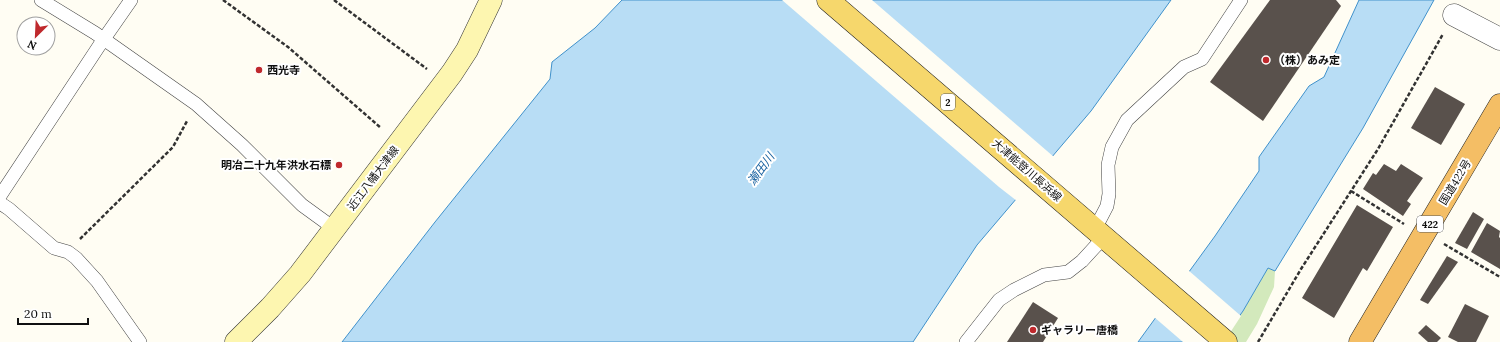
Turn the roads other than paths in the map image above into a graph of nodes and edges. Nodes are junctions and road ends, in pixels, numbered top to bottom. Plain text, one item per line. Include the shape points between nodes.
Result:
1 (41, 0) edge
2 (131, 0) edge
3 (490, 0) edge
4 (828, 0) edge
5 (1241, 0) edge
6 (1454, 15) road end
7 (104, 39) junction
8 (1500, 39) edge
9 (1500, 105) edge
10 (0, 196) edge
11 (0, 203) edge
12 (335, 229) junction
13 (1100, 233) junction
14 (140, 342) edge
15 (236, 342) edge
16 (966, 342) edge
17 (1226, 342) edge
18 (1360, 342) edge

1 - 7 lane
2 - 7 lane
3 - 12 main road, 近江八幡大津線 via 467,50 446,82
4 - 13 main road, 大津能登川長浜線 / 2
5 - 13 lane via 1202,59 1184,67 1127,120 1112,147 1108,165 1110,194
6 - 8 street
7 - 10 lane
7 - 12 lane via 196,104 302,204
9 - 18 highway, 国道422号 / 422
11 - 14 lane via 54,248 68,252 76,258 97,281
12 - 15 main road, 近江八幡大津線 via 300,274
13 - 16 lane via 1082,261 1068,272 1044,275 999,300
13 - 17 main road, 大津能登川長浜線 / 2

